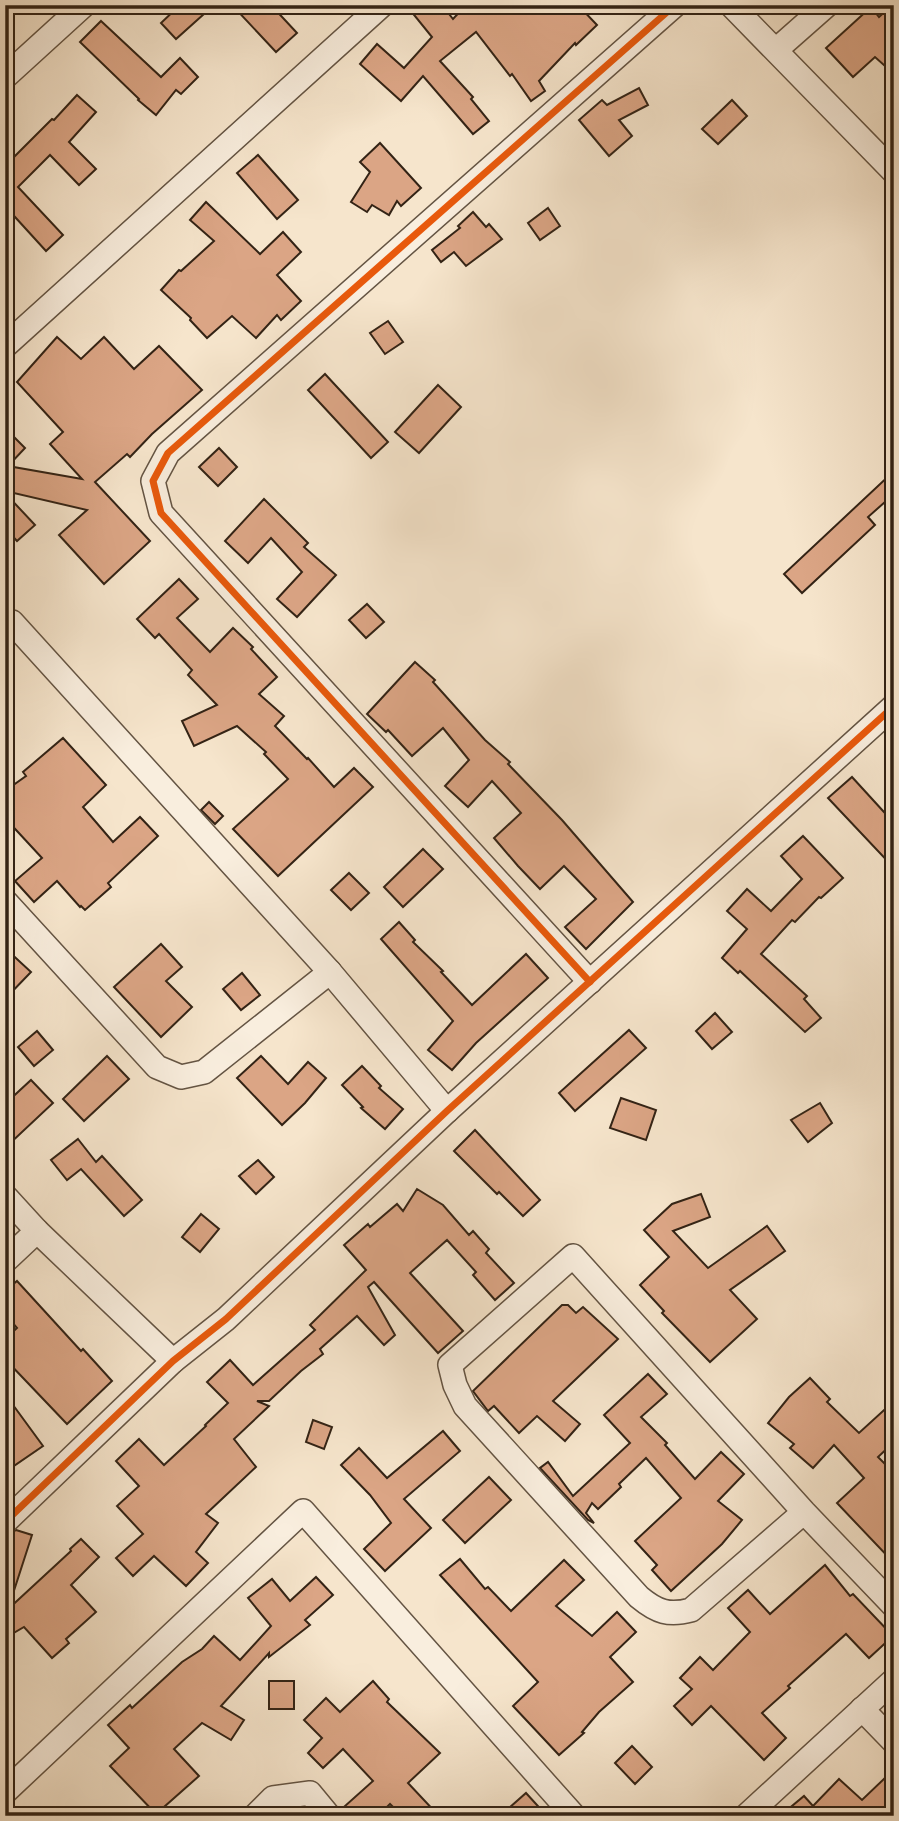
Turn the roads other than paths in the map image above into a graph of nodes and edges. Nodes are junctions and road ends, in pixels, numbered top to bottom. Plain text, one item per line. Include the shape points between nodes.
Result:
1 (84, 5) edge
2 (382, 5) edge
3 (675, 5) edge
4 (732, 5) edge
5 (827, 5) edge
6 (776, 50) junction
7 (6, 75) edge
8 (894, 172) edge
9 (6, 345) edge
10 (5, 622) edge
11 (894, 706) edge
12 (5, 901) edge
13 (330, 972) junction
14 (590, 982) junction
15 (447, 1111) junction
16 (5, 1196) edge
17 (37, 1231) junction
18 (5, 1261) edge
19 (173, 1362) junction
20 (804, 1512) junction
21 (5, 1522) edge
22 (894, 1606) edge
23 (894, 1680) edge
24 (862, 1709) junction
25 (894, 1742) edge
26 (5, 1792) edge
27 (255, 1816) edge
28 (329, 1816) edge
29 (574, 1816) edge
30 (746, 1816) edge

1 - 7 street
2 - 9 street
3 - 14 street via 168,453 153,481 161,513
4 - 6 street
5 - 6 street
6 - 8 street
10 - 13 street via 12,622
11 - 14 street
12 - 13 street via 157,1067 181,1077 204,1072
13 - 15 street
14 - 15 street
15 - 19 street via 226,1319
16 - 17 street
17 - 18 street
17 - 19 street
19 - 21 street
20 - 20 street via 691,1610 665,1614 639,1597 465,1406 450,1365 573,1256
20 - 22 street
23 - 24 street
24 - 25 street
24 - 30 street
26 - 29 street via 303,1511
27 - 28 street via 274,1798 310,1793

